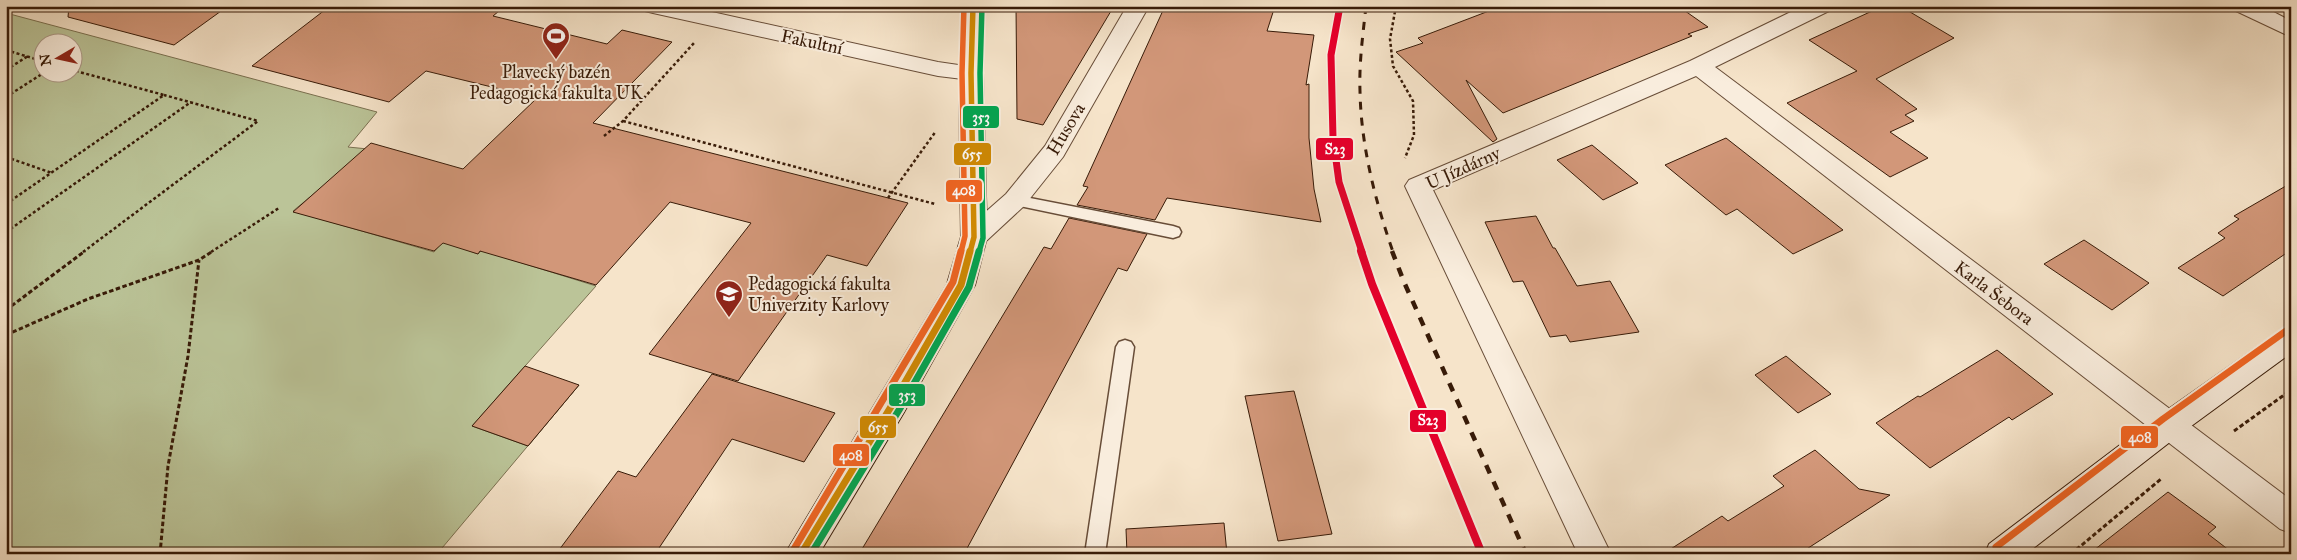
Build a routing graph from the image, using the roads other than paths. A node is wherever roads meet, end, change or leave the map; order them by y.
1 (652, 6) edge
2 (973, 6) edge
3 (1138, 6) edge
4 (1821, 6) edge
5 (2244, 6) edge
6 (2291, 30) edge
7 (1698, 66) junction
8 (971, 73) junction
9 (1015, 200) junction
10 (1174, 232) dead end
11 (974, 237) junction
12 (2291, 338) edge
13 (1125, 347) dead end
14 (2168, 426) junction
15 (2291, 519) edge
16 (801, 554) edge
17 (1095, 554) edge
18 (1595, 554) edge
19 (2000, 554) edge

1 - 8 street, Fakultní
2 - 8 street
3 - 9 street, Husova
4 - 7 street, U Jízdárny
5 - 6 street
7 - 14 street, Karla Šebora
7 - 18 street, U Jízdárny
8 - 11 street
9 - 10 lane
9 - 11 street, Husova
11 - 16 street
12 - 14 street
13 - 17 lane
14 - 15 street, Karla Šebora
14 - 19 street

